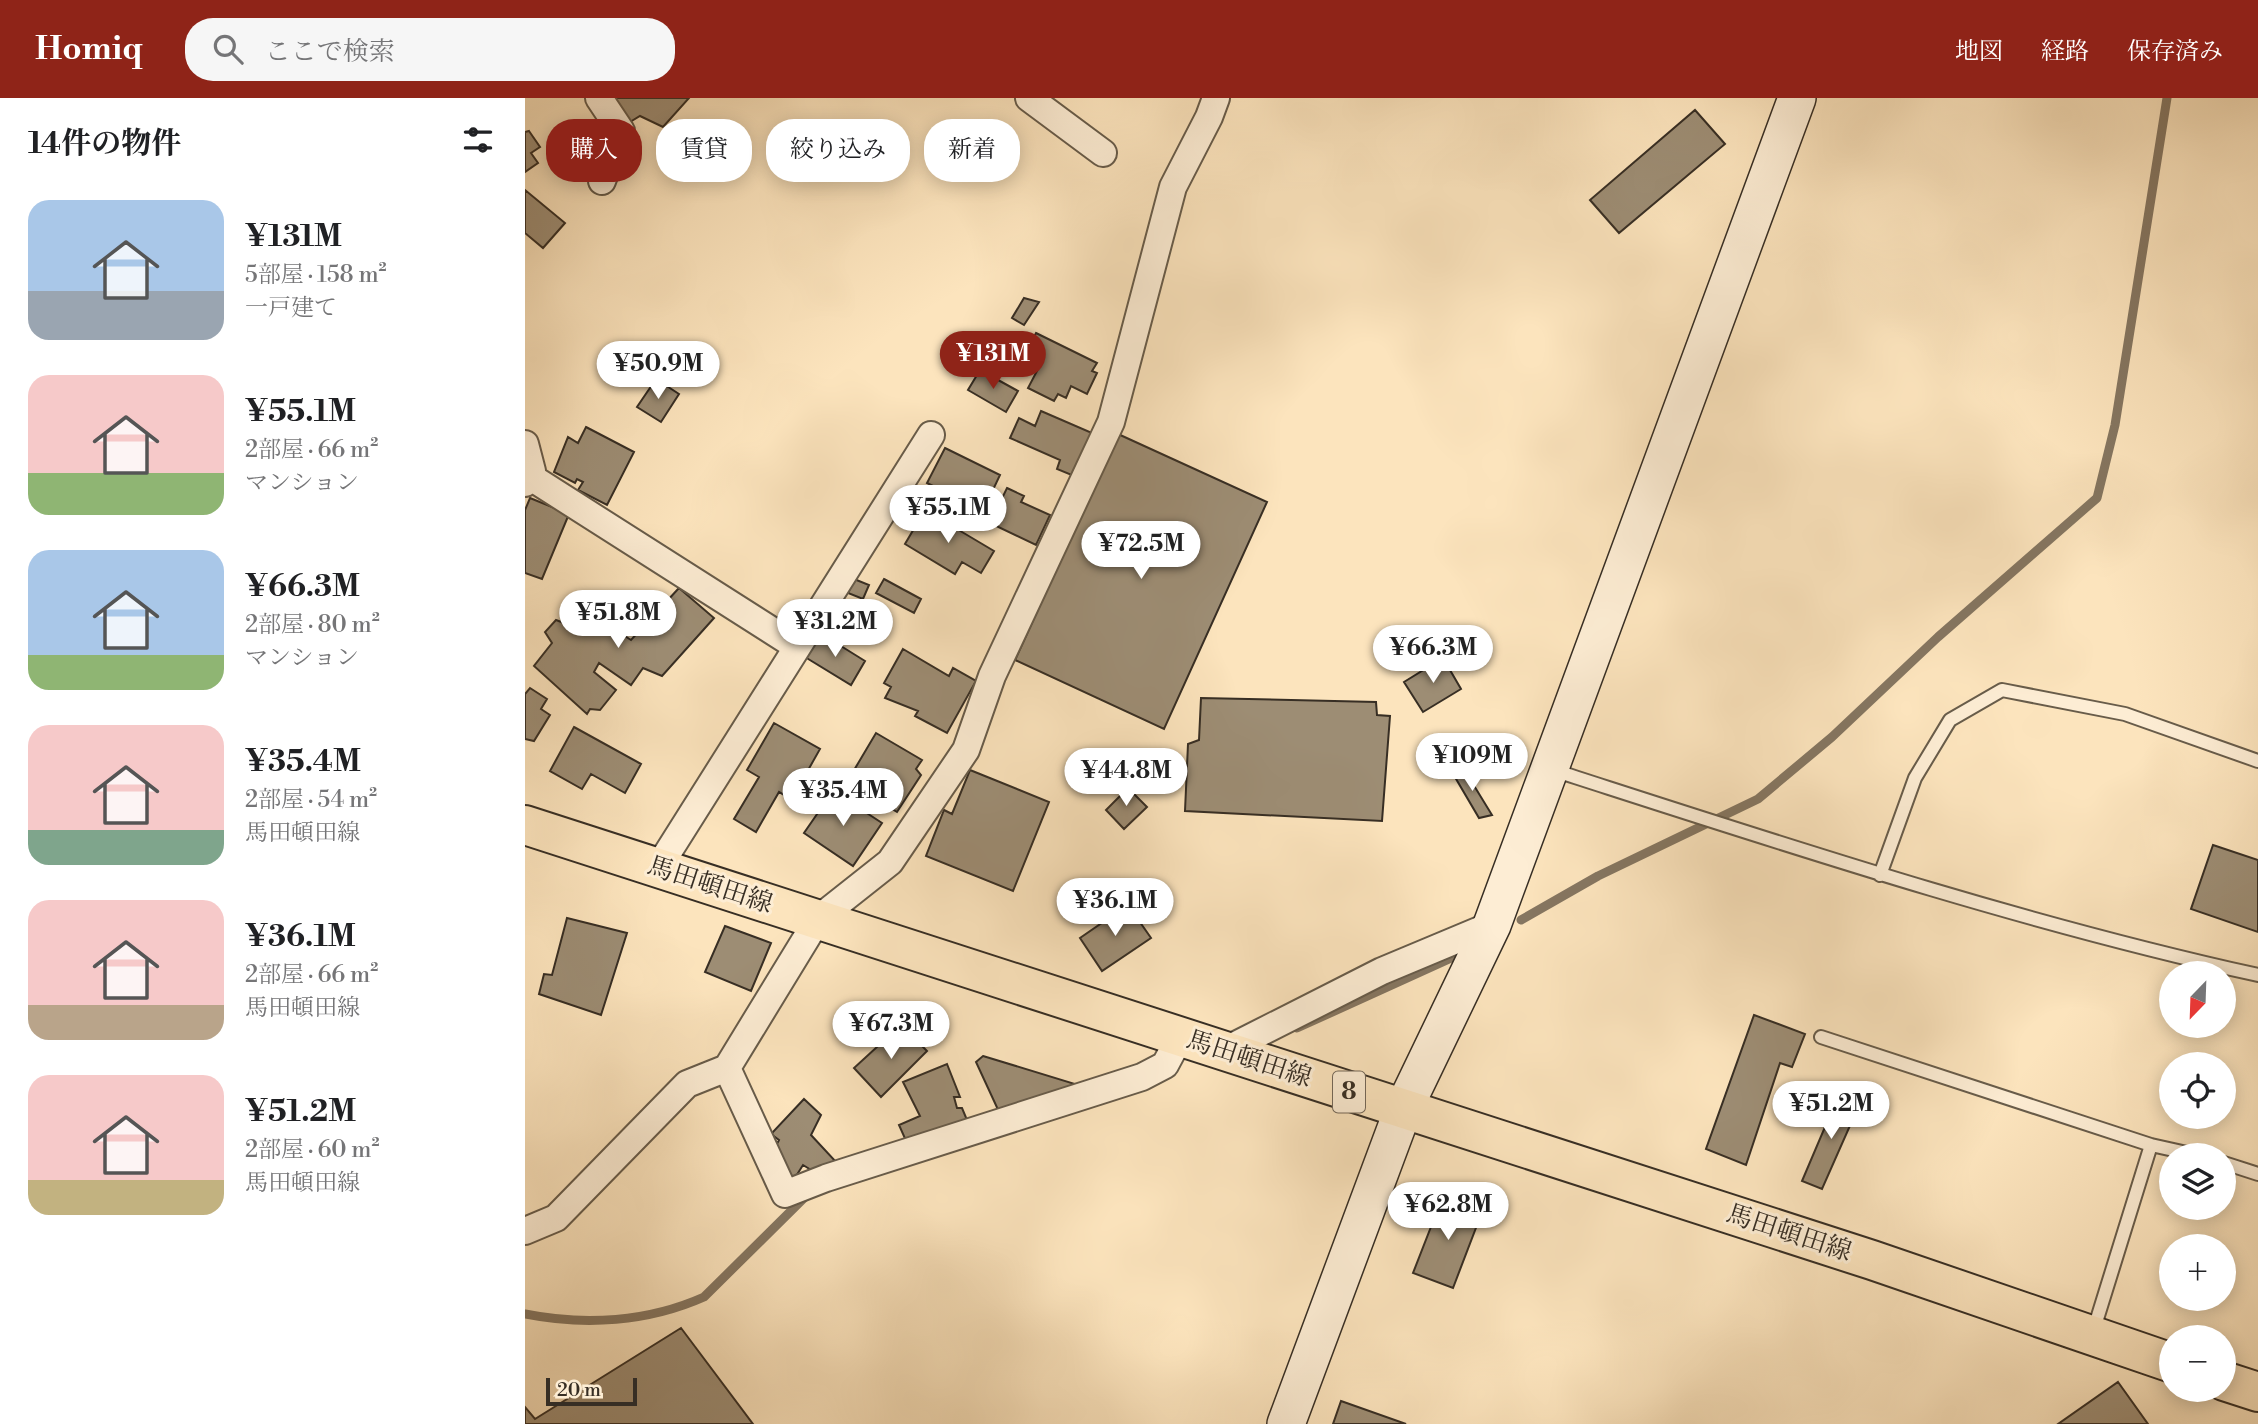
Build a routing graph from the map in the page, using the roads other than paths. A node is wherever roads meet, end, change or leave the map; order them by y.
1 (599, 98) edge
2 (1029, 98) edge
3 (1216, 98) edge
4 (1797, 98) edge
5 (613, 119) edge
6 (1104, 153) dead end
7 (931, 435) dead end
8 (525, 444) edge
9 (527, 480) edge
10 (796, 646) junction
11 (2258, 761) edge
12 (1549, 769) junction
13 (525, 825) edge
14 (658, 868) junction
15 (1880, 875) junction
16 (818, 919) junction
17 (1492, 925) junction
18 (2258, 975) edge
19 (1181, 1037) junction
20 (1821, 1037) dead end
21 (1224, 1051) junction
22 (727, 1068) junction
23 (1403, 1110) junction
24 (2151, 1145) junction
25 (2159, 1147) edge
26 (2236, 1167) edge
27 (2258, 1174) edge
28 (525, 1231) edge
29 (2092, 1336) junction
30 (2159, 1359) edge
31 (2236, 1385) edge
32 (2258, 1392) edge
33 (1286, 1424) edge

1 - 5 street
2 - 6 street
3 - 16 street
4 - 12 street
7 - 10 street
8 - 9 street
9 - 10 street
10 - 14 street
11 - 15 lane
12 - 15 lane
12 - 17 street
13 - 14 main road, 馬田頓田線 / 8
14 - 16 main road, 馬田頓田線 / 8
15 - 18 lane
16 - 19 main road, 馬田頓田線 / 8
16 - 22 street
17 - 21 street
17 - 23 street
19 - 21 main road, 馬田頓田線 / 8
19 - 22 street
20 - 24 lane
21 - 23 main road, 馬田頓田線 / 8
22 - 28 street
23 - 29 main road, 馬田頓田線 / 8
23 - 33 street
24 - 25 lane
24 - 29 lane
26 - 27 lane
29 - 30 main road, 馬田頓田線 / 8
31 - 32 main road

